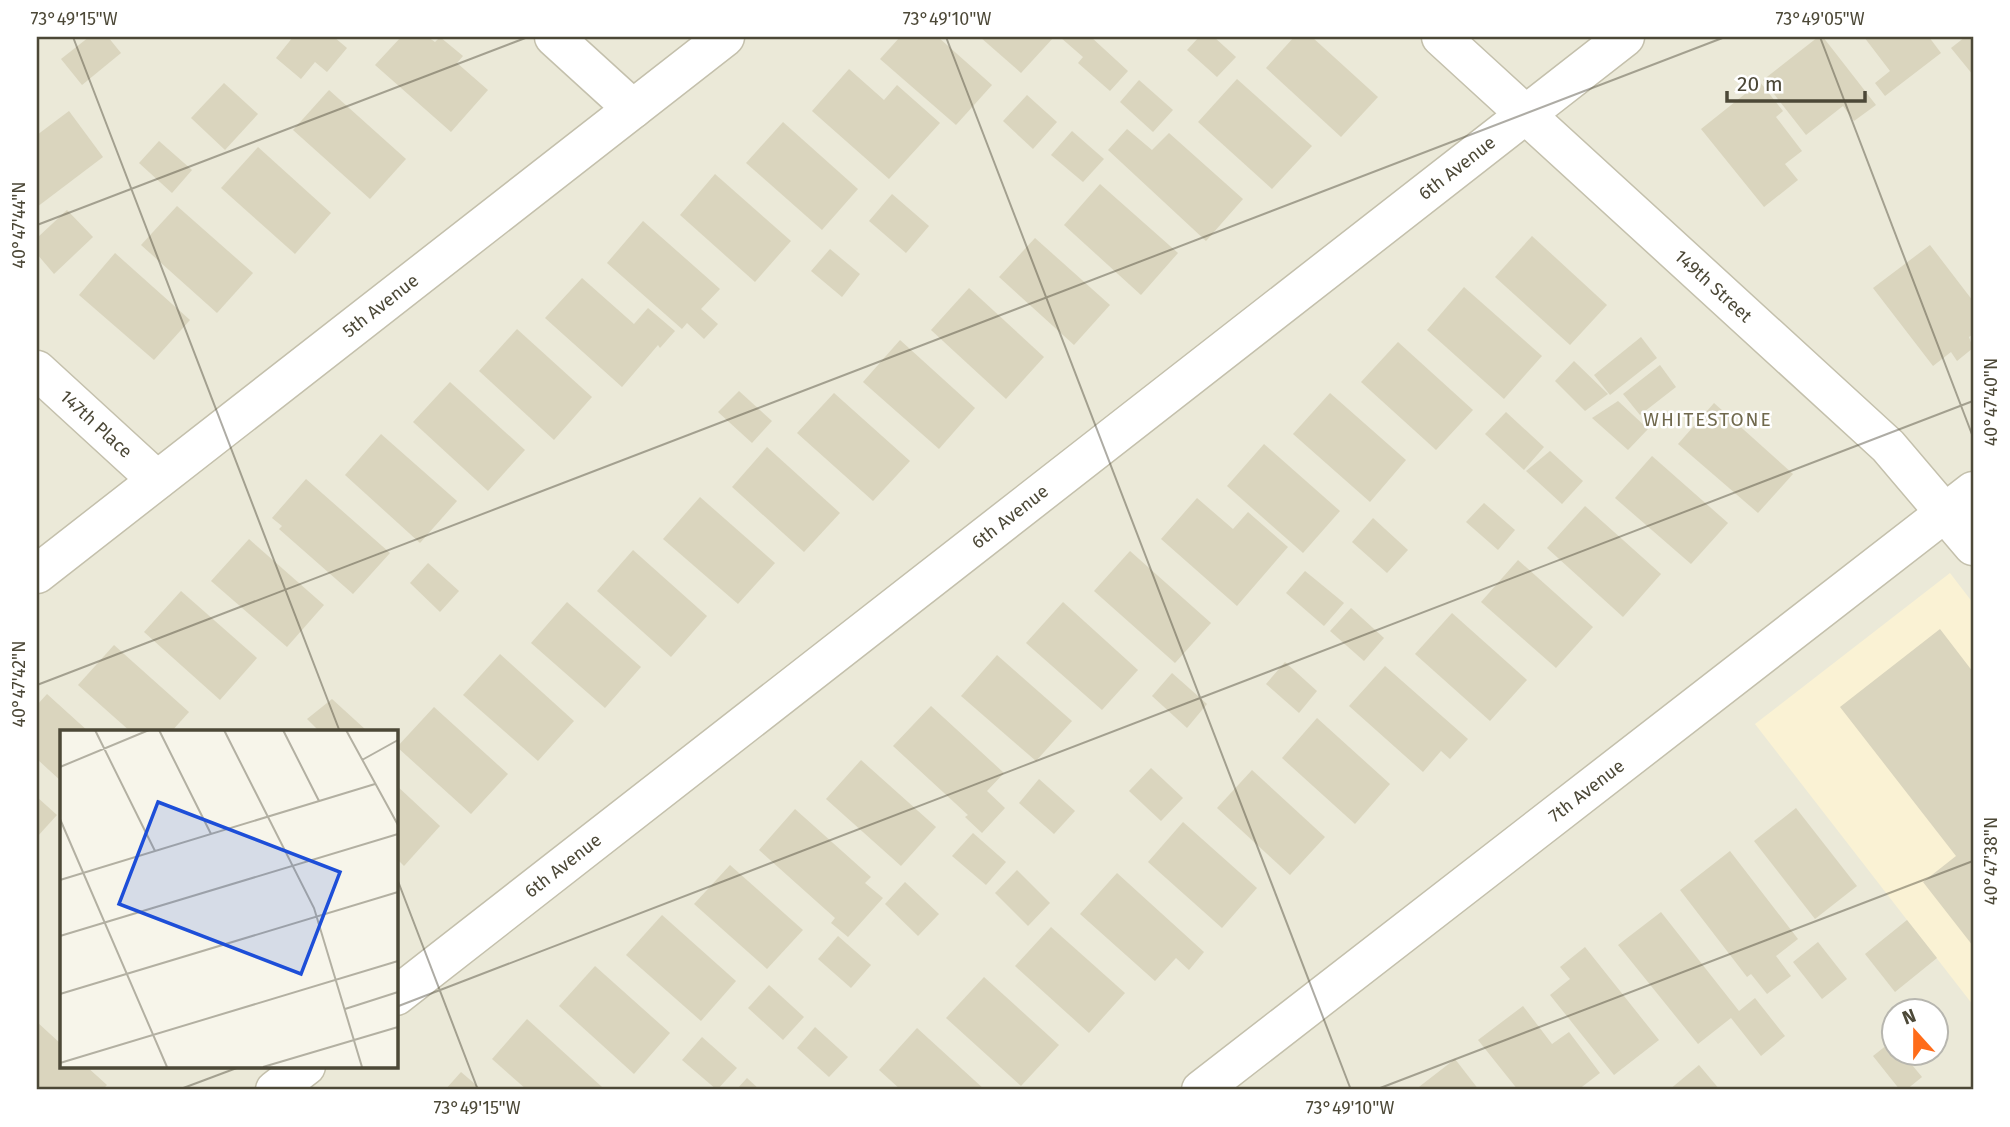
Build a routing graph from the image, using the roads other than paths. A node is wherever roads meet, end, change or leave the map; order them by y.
1 (554, 37) edge
2 (725, 37) edge
3 (1441, 37) edge
4 (1625, 37) edge
5 (633, 109) junction
6 (1526, 114) junction
7 (37, 370) edge
8 (157, 480) junction
9 (1960, 501) edge
10 (1973, 547) edge
11 (37, 574) edge
12 (397, 995) edge
13 (303, 1068) edge
14 (275, 1090) edge
15 (1200, 1090) edge

1 - 5 street
2 - 5 street, 5th Avenue
3 - 6 street, 149th Street
4 - 6 street, 6th Avenue
5 - 8 street, 5th Avenue
6 - 9 street, 149th Street
6 - 12 street, 6th Avenue
7 - 8 street, 147th Place
8 - 11 street, 5th Avenue
9 - 10 street, 149th Street
9 - 15 street, 7th Avenue
13 - 14 street

